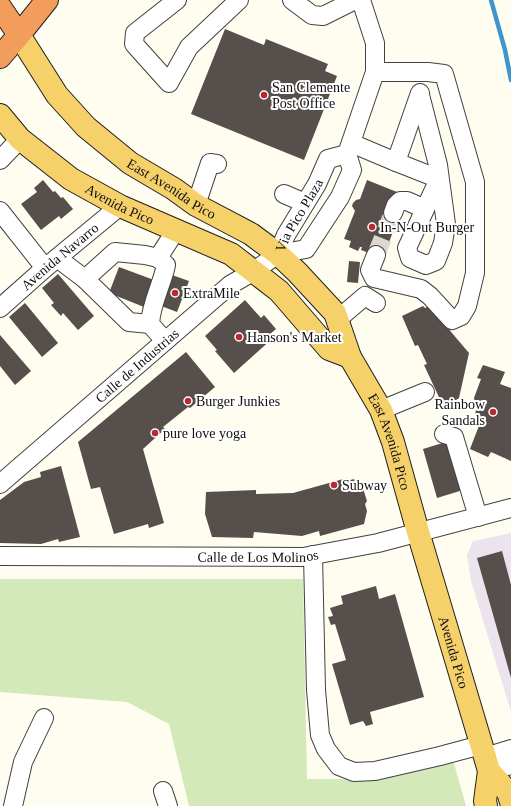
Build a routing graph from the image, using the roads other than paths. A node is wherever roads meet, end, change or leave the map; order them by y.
1 (47, 0) edge
2 (177, 0) edge
3 (238, 0) edge
4 (292, 0) edge
5 (363, 2) edge
6 (0, 7) edge
7 (19, 35) junction
8 (0, 57) edge
9 (375, 72) junction
10 (428, 72) junction
11 (420, 95) junction
12 (0, 115) edge
13 (20, 139) junction
14 (349, 149) junction
15 (0, 160) edge
16 (396, 162) junction
17 (217, 164) dead end
18 (439, 179) junction
19 (284, 194) dead end
20 (305, 203) junction
21 (196, 205) junction
22 (120, 206) junction
23 (425, 209) junction
24 (0, 211) edge
25 (393, 213) tunnel mouth
26 (176, 230) junction
27 (278, 254) junction
28 (376, 255) tunnel mouth
29 (158, 258) junction
30 (51, 263) junction
31 (254, 271) junction
32 (84, 279) junction
33 (376, 303) dead end
34 (0, 308) edge
35 (338, 319) junction
36 (150, 324) junction
37 (165, 341) junction
38 (350, 357) junction
39 (425, 392) dead end
40 (381, 410) junction
41 (444, 434) dead end
42 (0, 484) edge
43 (511, 508) edge
44 (478, 517) junction
45 (418, 532) junction
46 (314, 555) junction
47 (0, 556) edge
48 (44, 718) dead end
49 (511, 749) edge
50 (485, 758) junction
51 (511, 765) edge
52 (511, 802) edge
53 (13, 806) edge
54 (486, 806) edge

1 - 7 highway
2 - 3 street
4 - 5 street
5 - 9 street, Via Pico Plaza
6 - 7 highway, East Avenida Pico
7 - 8 highway
7 - 21 main road, East Avenida Pico
9 - 10 street
9 - 14 street, Via Pico Plaza
10 - 11 street
10 - 28 street
11 - 16 street
11 - 18 street
12 - 13 main road, Avenida Pico
13 - 15 street
13 - 22 main road, Avenida Pico
14 - 16 street
14 - 20 street, Via Pico Plaza
14 - 27 street, Via Pico Plaza
16 - 18 street
17 - 21 street
18 - 23 street
18 - 23 street
19 - 20 street
20 - 27 street, Via Pico Plaza
21 - 27 main road, East Avenida Pico
22 - 26 main road, Avenida Pico
22 - 30 street, Avenida Navarro
23 - 25 street
24 - 30 street
26 - 29 street
26 - 31 main road, Avenida Pico
27 - 31 street, Calle de Industrias
27 - 35 main road, East Avenida Pico
29 - 32 street
29 - 36 street
30 - 32 street
30 - 34 street, Avenida Navarro
31 - 37 street, Calle de Industrias
31 - 38 main road
32 - 36 street
33 - 35 street
35 - 38 main road, East Avenida Pico
36 - 37 street
37 - 42 street, Calle de Industrias
38 - 40 main road, East Avenida Pico
39 - 40 street
40 - 45 main road, East Avenida Pico
41 - 44 street
43 - 44 street, Calle de Los Molinos
44 - 45 street, Calle de Los Molinos
45 - 46 street, Calle de Los Molinos
45 - 50 main road, Avenida Pico
46 - 47 street, Calle de Los Molinos
46 - 50 street
48 - 53 street
49 - 50 street
50 - 51 street
50 - 52 main road, Avenida Pico
50 - 54 main road, Avenida Pico

